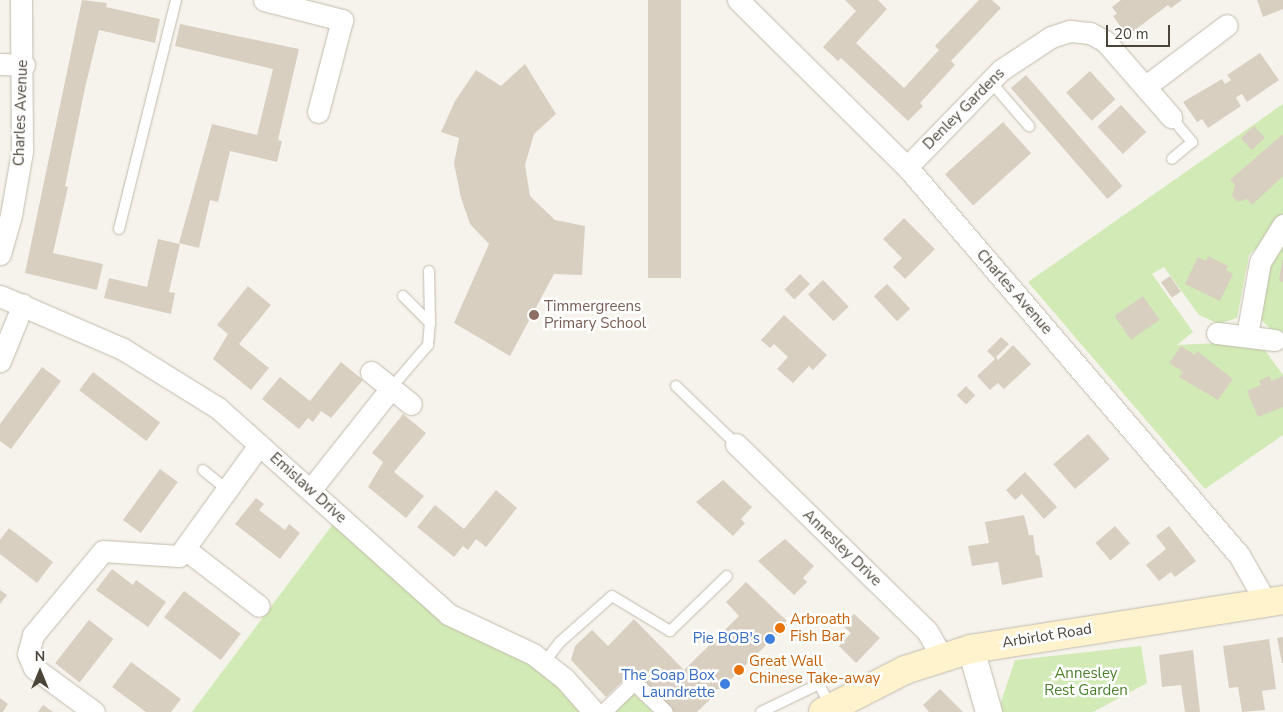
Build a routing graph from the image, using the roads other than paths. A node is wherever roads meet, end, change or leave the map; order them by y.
1 (21, 0) edge
2 (176, 0) edge
3 (264, 0) edge
4 (738, 0) edge
5 (1227, 25) dead end
6 (0, 64) edge
7 (24, 65) junction
8 (990, 81) junction
9 (1146, 86) junction
10 (318, 112) dead end
11 (1171, 117) joint
12 (1029, 126) dead end
13 (1172, 159) dead end
14 (907, 167) junction
15 (1283, 225) edge
16 (119, 229) dead end
17 (0, 254) edge
18 (429, 271) dead end
19 (0, 296) edge
20 (403, 296) dead end
21 (23, 304) junction
22 (430, 323) junction
23 (1217, 333) dead end
24 (1247, 336) junction
25 (1275, 340) dead end
26 (0, 361) edge
27 (371, 372) dead end
28 (676, 386) dead end
29 (391, 388) junction
30 (411, 404) dead end
31 (736, 444) joint
32 (259, 445) junction
33 (202, 470) dead end
34 (311, 489) junction
35 (228, 490) junction
36 (185, 549) junction
37 (727, 576) dead end
38 (1275, 602) edge
39 (259, 606) dead end
40 (971, 649) junction
41 (942, 657) junction
42 (544, 663) junction
43 (827, 710) edge
44 (94, 712) edge
45 (594, 712) edge
46 (603, 712) edge
47 (665, 712) edge
48 (761, 712) edge
49 (989, 712) edge

1 - 7 street, Charles Avenue
2 - 16 lane
3 - 10 street
4 - 14 street, Charles Avenue
5 - 9 street
6 - 7 street
7 - 17 street, Charles Avenue
8 - 9 street, Denley Gardens
8 - 12 lane
8 - 14 street, Denley Gardens
9 - 11 street, Denley Gardens
11 - 13 lane
14 - 38 street, Charles Avenue
15 - 24 street
18 - 22 lane
19 - 21 street, Emislaw Drive
20 - 22 lane
21 - 26 street
21 - 32 street, Emislaw Drive
22 - 29 lane
23 - 24 street
24 - 25 street
27 - 29 street
28 - 31 lane
29 - 30 street
29 - 34 street
31 - 41 street, Annesley Drive
32 - 34 street, Emislaw Drive
32 - 35 street
33 - 35 lane
34 - 42 street, Emislaw Drive
35 - 36 street
36 - 39 street
36 - 44 street
37 - 42 lane
38 - 40 main road, Arbirlot Road
40 - 41 main road, Arbirlot Road
40 - 49 street
41 - 43 main road, Arbirlot Road
42 - 45 street, Emislaw Drive
43 - 48 lane
46 - 47 street

